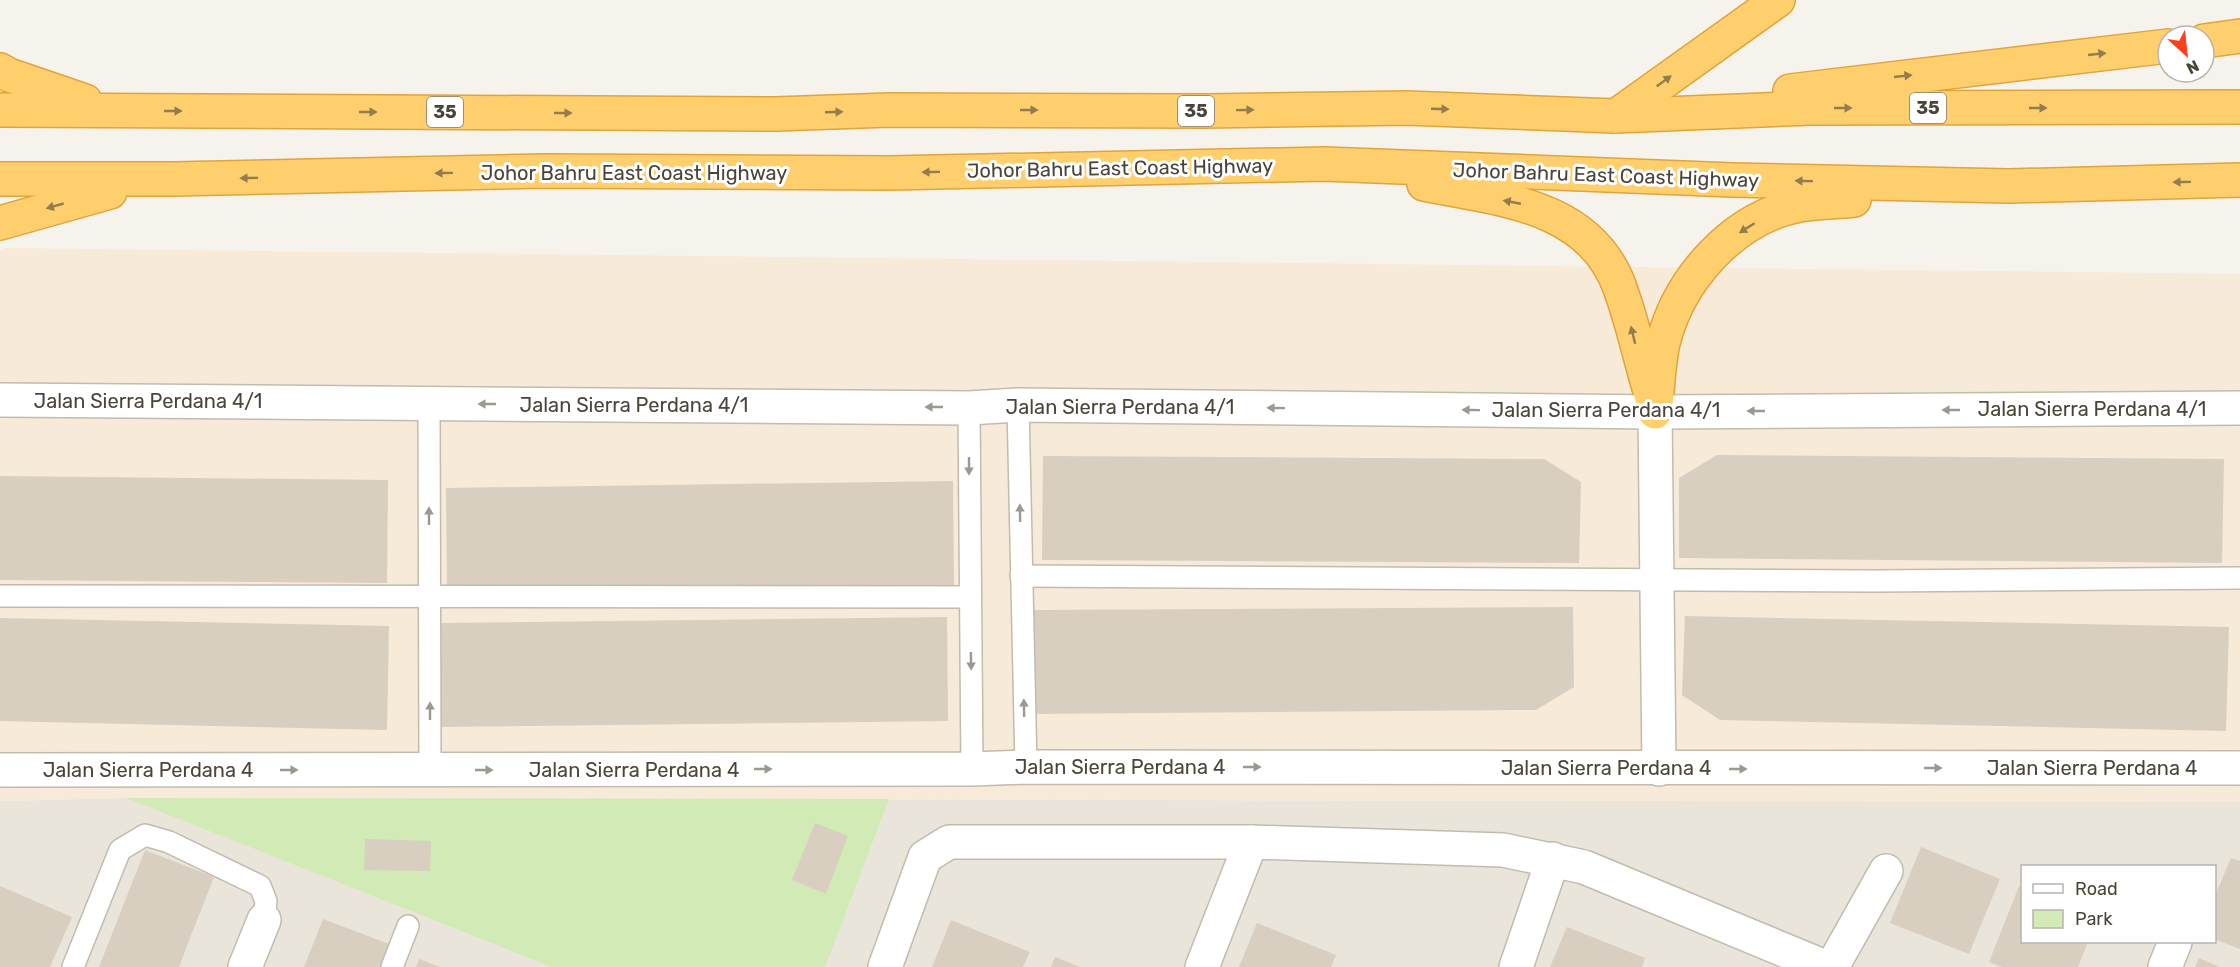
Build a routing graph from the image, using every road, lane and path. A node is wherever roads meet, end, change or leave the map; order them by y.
1 (1778, 0) edge
2 (2240, 36) edge
3 (2216, 39) edge
4 (2156, 47) edge
5 (0, 70) edge
6 (2240, 107) edge
7 (0, 110) edge
8 (114, 110) junction
9 (1616, 116) junction
10 (1325, 164) junction
11 (0, 179) edge
12 (174, 179) junction
13 (2240, 180) edge
14 (2009, 186) junction
15 (0, 223) edge
16 (0, 400) edge
17 (429, 403) junction
18 (1018, 405) junction
19 (969, 408) junction
20 (2240, 408) edge
21 (1655, 412) junction
22 (1021, 576) junction
23 (2240, 578) edge
24 (1657, 580) junction
25 (0, 596) edge
26 (429, 596) junction
27 (970, 597) junction
28 (1026, 766) junction
29 (2240, 768) edge
30 (972, 769) junction
31 (1659, 769) junction
32 (0, 770) edge
33 (430, 770) junction
34 (1251, 842) junction
35 (1553, 859) junction
36 (1886, 871) dead end
37 (264, 920) joint
38 (408, 926) dead end
39 (2175, 943) edge
40 (73, 967) edge
41 (245, 967) edge
42 (392, 967) edge
43 (885, 967) edge
44 (1202, 967) edge
45 (1516, 967) edge
46 (1825, 967) edge
47 (1832, 967) edge
48 (2165, 967) edge

9 -> 1 highway
2 - 3 highway
9 -> 4 highway
5 - 8 highway
9 -> 6 highway, 35
7 - 8 highway, 35
8 -> 9 highway, 35
10 -> 12 highway, Johor Bahru East Coast Highway
14 -> 10 highway, Johor Bahru East Coast Highway
21 -> 10 highway
11 - 12 highway, Johor Bahru East Coast Highway
12 -> 15 highway
13 -> 14 highway, Johor Bahru East Coast Highway
14 -> 21 highway
16 - 17 street, Jalan Sierra Perdana 4/1
19 -> 17 street, Jalan Sierra Perdana 4/1
26 -> 17 lane
18 - 19 street, Jalan Sierra Perdana 4/1
21 -> 18 street, Jalan Sierra Perdana 4/1
22 -> 18 lane
19 -> 27 lane
20 -> 21 street, Jalan Sierra Perdana 4/1
21 - 24 street
22 - 24 lane
28 -> 22 lane
23 - 24 lane
24 - 31 street
25 - 26 lane
26 - 27 lane
33 -> 26 lane
27 -> 30 lane
28 - 30 street, Jalan Sierra Perdana 4
28 -> 31 street, Jalan Sierra Perdana 4
31 -> 29 street, Jalan Sierra Perdana 4
33 -> 30 street, Jalan Sierra Perdana 4
32 -> 33 street, Jalan Sierra Perdana 4
34 - 35 street
34 - 43 street
34 - 44 street
35 - 45 street
35 - 46 street
36 - 47 street
37 - 40 lane
37 - 41 street
38 - 42 lane
39 - 48 street

